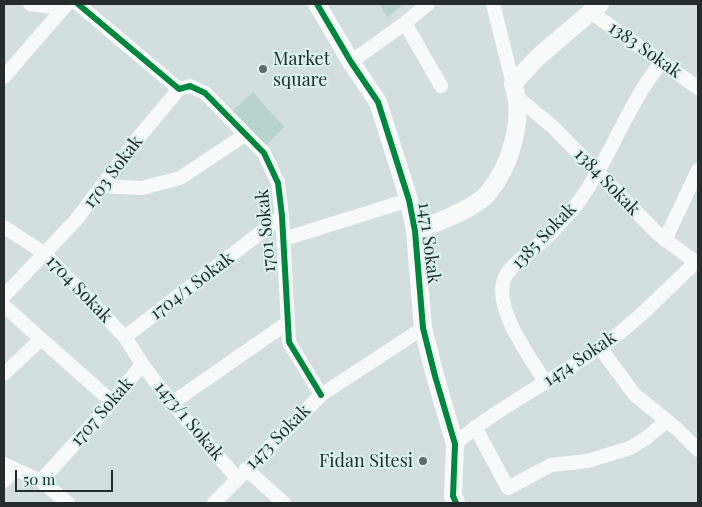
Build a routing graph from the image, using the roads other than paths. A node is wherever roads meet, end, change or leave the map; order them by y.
1 (30, 4) edge
2 (78, 4) edge
3 (317, 4) edge
4 (428, 4) edge
5 (492, 4) edge
6 (65, 6) edge
7 (596, 8) edge
8 (405, 23) junction
9 (351, 62) junction
10 (661, 63) junction
11 (4, 77) edge
12 (441, 86) dead end
13 (698, 88) edge
14 (179, 89) junction
15 (516, 91) junction
16 (246, 134) junction
17 (698, 170) edge
18 (599, 173) junction
19 (102, 186) junction
20 (410, 200) junction
21 (282, 216) junction
22 (4, 227) edge
23 (415, 231) junction
24 (284, 239) junction
25 (665, 240) junction
26 (44, 253) junction
27 (697, 263) edge
28 (4, 296) edge
29 (4, 306) edge
30 (287, 323) junction
31 (423, 328) junction
32 (125, 337) junction
33 (40, 340) junction
34 (600, 348) junction
35 (142, 364) junction
36 (4, 374) edge
37 (546, 383) junction
38 (320, 395) junction
39 (112, 402) junction
40 (172, 403) junction
41 (667, 421) junction
42 (475, 427) junction
43 (455, 444) junction
44 (698, 450) edge
45 (9, 467) edge
46 (242, 474) junction
47 (4, 481) edge
48 (41, 481) junction
49 (451, 501) edge
50 (68, 503) edge
51 (214, 503) edge
52 (284, 503) edge

1 - 6 street
2 - 14 street
3 - 9 street, 1471 Sokak
4 - 8 street
5 - 15 street
6 - 11 street
7 - 10 street, 1383 Sokak
7 - 15 street
8 - 9 street
8 - 12 street
9 - 20 street, 1471 Sokak
10 - 13 street, 1383 Sokak
10 - 18 street, 1385 Sokak
14 - 16 street, 1701 Sokak
14 - 19 street, 1703 Sokak
15 - 18 street, 1384 Sokak
15 - 23 street
16 - 19 street
16 - 21 street, 1701 Sokak
17 - 25 street
18 - 25 street, 1384 Sokak
18 - 37 street, 1385 Sokak
19 - 26 street, 1703 Sokak
20 - 23 street, 1471 Sokak
20 - 24 street
21 - 24 street, 1701 Sokak
21 - 32 street, 1704/1 Sokak
22 - 26 street, 1704 Sokak
23 - 31 street, 1471 Sokak
24 - 30 street, 1701 Sokak
25 - 27 street, 1384 Sokak
26 - 28 street, 1703 Sokak
26 - 32 street, 1704 Sokak
27 - 34 street, 1474 Sokak
29 - 33 street
30 - 38 street, 1701 Sokak
30 - 40 street
31 - 38 street, 1473 Sokak
31 - 43 street, 1471 Sokak
32 - 35 street, 1704 Sokak
33 - 36 street
33 - 39 street
34 - 37 street, 1474 Sokak
34 - 41 street
35 - 39 street, 1707 Sokak
35 - 40 street, 1473/1 Sokak
37 - 42 street, 1474 Sokak
38 - 46 street, 1473 Sokak
39 - 48 street, 1707 Sokak
40 - 46 street, 1473/1 Sokak
41 - 42 street
41 - 44 street
42 - 43 street, 1474 Sokak
43 - 49 street, 1471 Sokak
45 - 47 street
45 - 48 street
46 - 51 street, 1473 Sokak
46 - 52 street, 1473/1 Sokak
48 - 50 street

